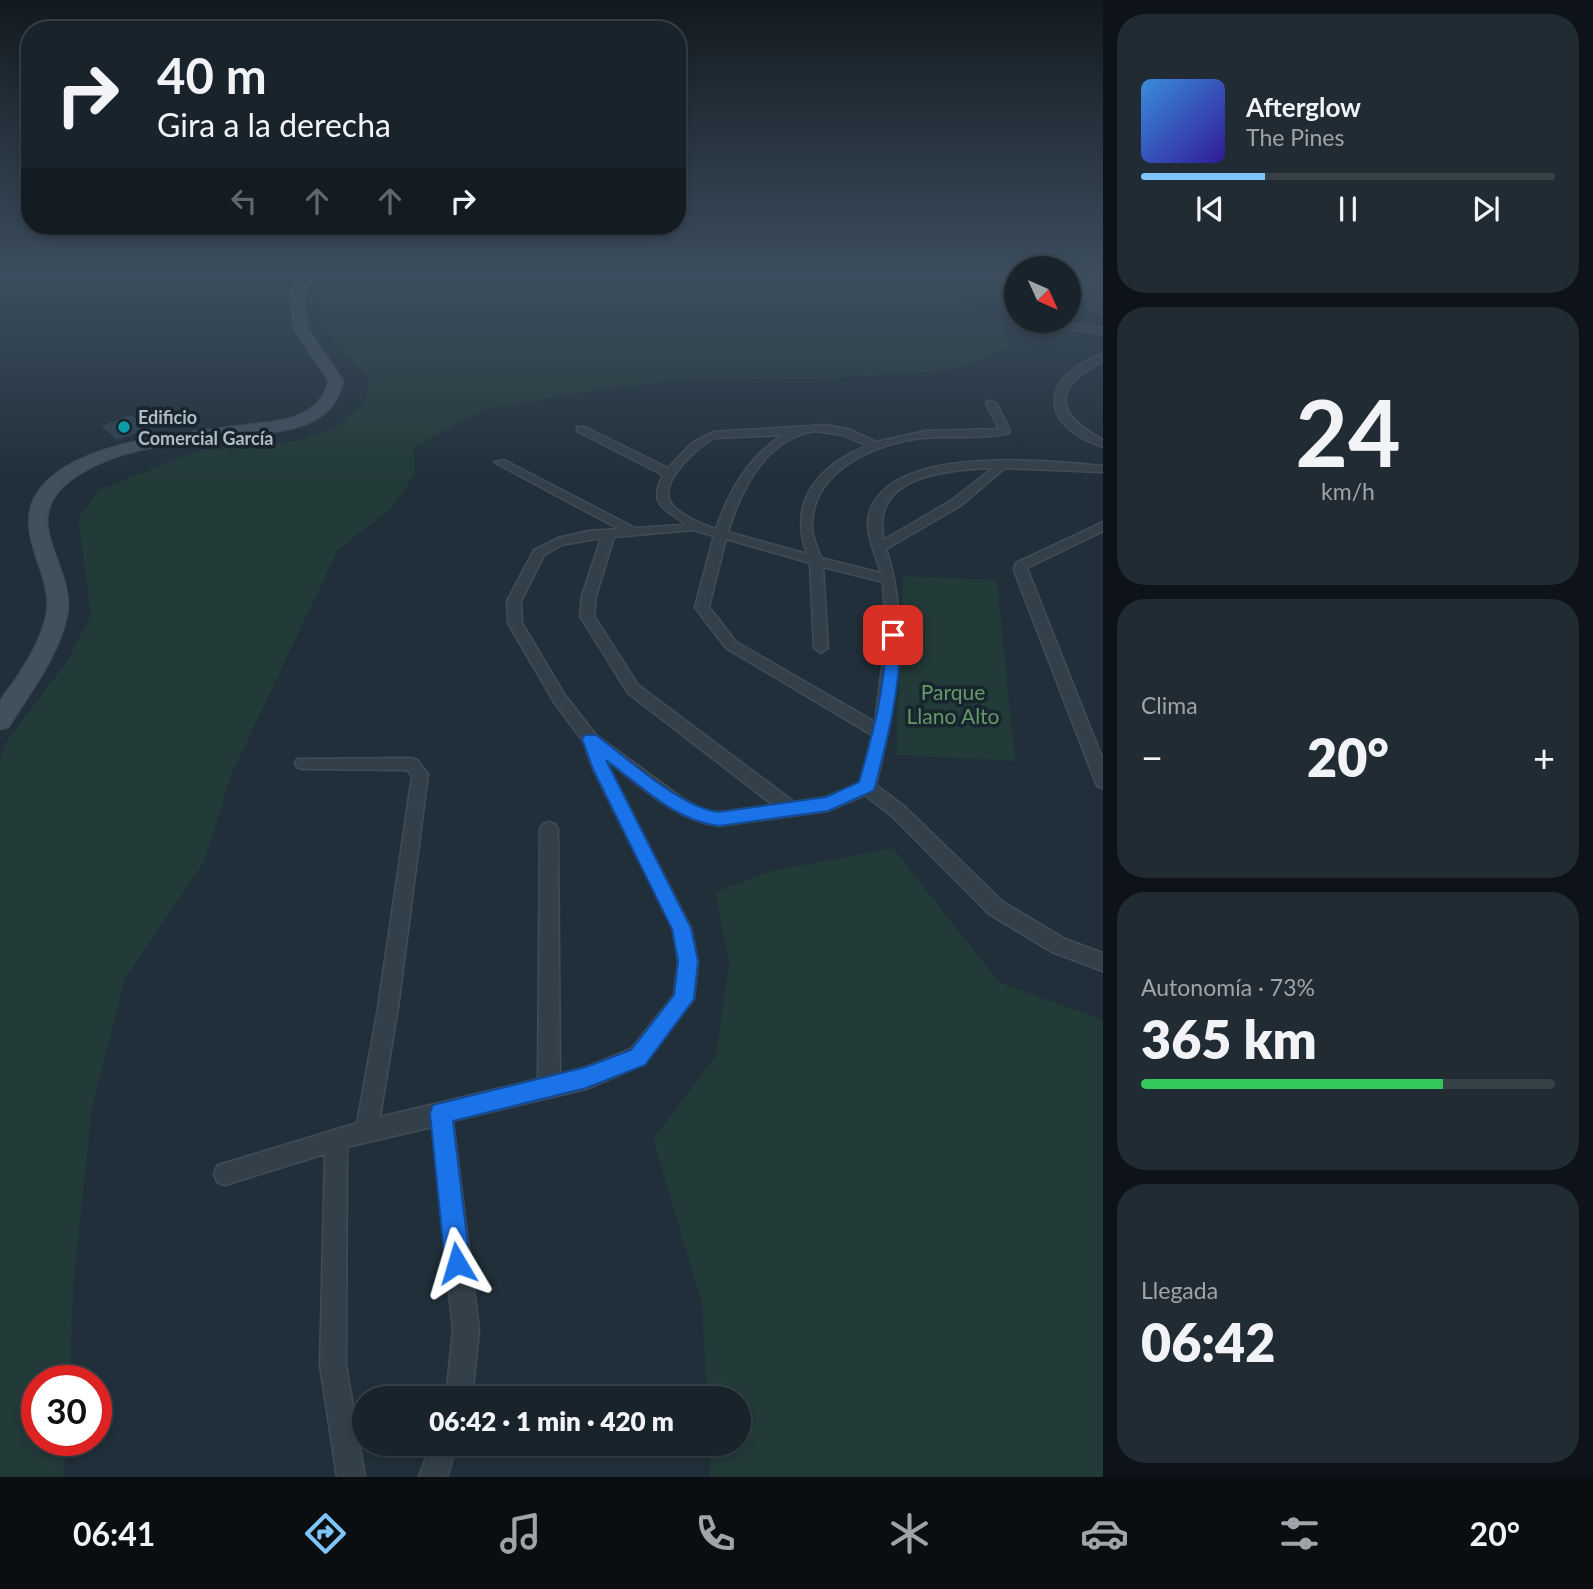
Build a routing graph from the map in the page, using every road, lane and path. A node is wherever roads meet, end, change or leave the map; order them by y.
1 (311, 344) edge
2 (1103, 357) edge
3 (991, 403) dead end
4 (581, 429) dead end
5 (797, 431) junction
6 (1103, 444) edge
7 (874, 446) junction
8 (500, 462) dead end
9 (1001, 464) junction
10 (1103, 469) edge
11 (671, 474) junction
12 (692, 526) junction
13 (1103, 526) edge
14 (634, 532) junction
15 (609, 533) junction
16 (723, 534) junction
17 (879, 548) junction
18 (816, 561) junction
19 (890, 579) junction
20 (821, 648) dead end
21 (0, 721) edge
22 (881, 733) junction
23 (590, 739) junction
24 (303, 763) dead end
25 (1103, 781) edge
26 (867, 787) junction
27 (791, 809) junction
28 (549, 829) dead end
29 (1103, 962) edge
30 (549, 1086) junction
31 (441, 1113) junction
32 (367, 1131) junction
33 (336, 1139) junction
34 (225, 1174) dead end
35 (459, 1386) edge
36 (440, 1456) edge
37 (351, 1477) edge
38 (433, 1477) edge

1 - 21 street
2 - 6 street
3 - 7 street
4 - 11 street
5 - 7 street
5 - 11 street
5 - 16 street
7 - 18 street
8 - 14 street
9 - 10 street
9 - 17 street
9 - 17 street
11 - 12 street
12 - 14 street
12 - 16 street
13 - 25 street
14 - 15 street
15 - 23 street
15 - 27 street
16 - 18 street
16 - 22 street
17 - 19 street
18 - 19 street
18 - 20 street
19 - 22 street
22 - 26 street
23 - 27 street
23 - 30 street
24 - 32 street
26 - 27 street
26 - 29 street
28 - 30 street
30 - 31 street
31 - 32 street
31 - 35 street
32 - 33 street
33 - 34 street
33 - 37 street
36 - 38 street

